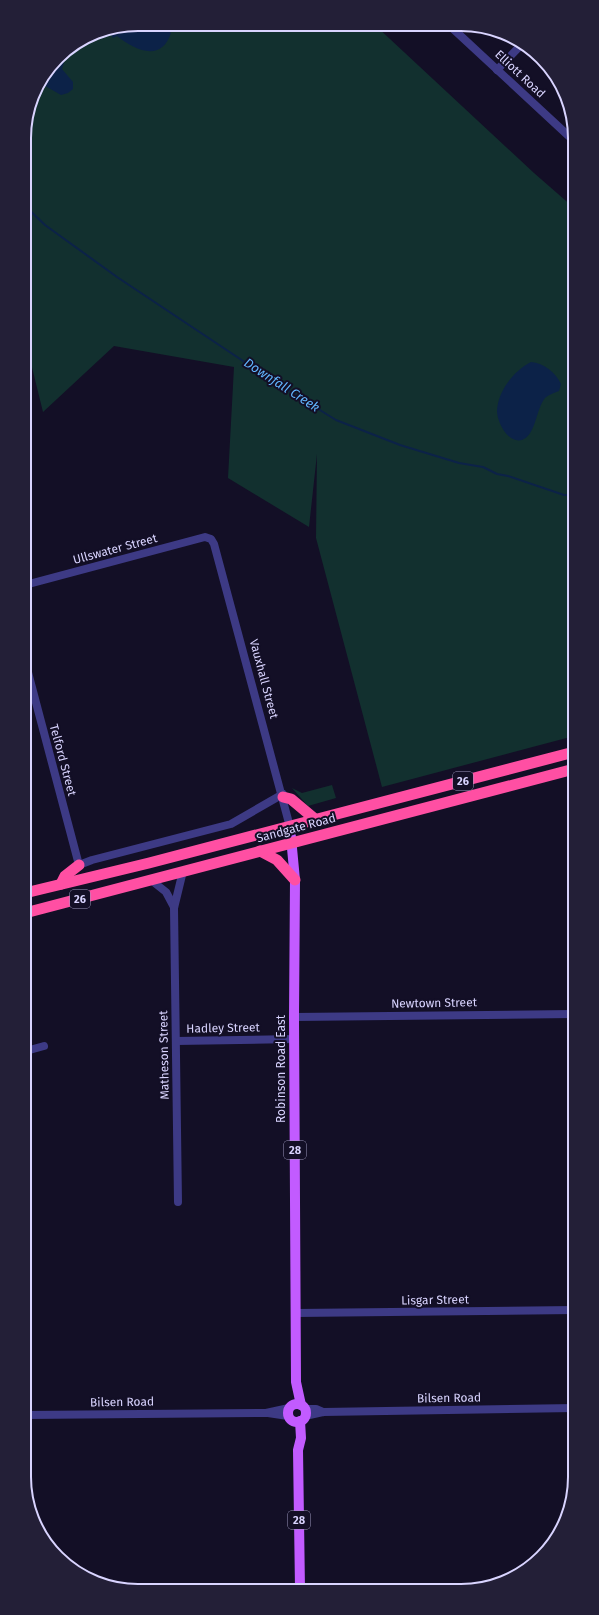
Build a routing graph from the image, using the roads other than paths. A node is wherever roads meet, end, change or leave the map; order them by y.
1 (455, 31) edge
2 (518, 48) edge
3 (497, 70) junction
4 (568, 133) edge
5 (211, 539) joint
6 (31, 583) edge
7 (31, 684) edge
8 (568, 754) edge
9 (568, 771) edge
10 (283, 796) junction
11 (316, 820) junction
12 (290, 827) junction
13 (293, 843) junction
14 (260, 851) junction
15 (78, 865) junction
16 (183, 871) junction
17 (151, 880) junction
18 (295, 880) junction
19 (60, 884) junction
20 (31, 891) edge
21 (174, 908) junction
22 (31, 911) edge
23 (568, 1014) edge
24 (294, 1017) junction
25 (294, 1039) junction
26 (176, 1041) junction
27 (44, 1046) dead end
28 (31, 1050) edge
29 (178, 1202) dead end
30 (568, 1310) edge
31 (296, 1313) junction
32 (568, 1408) edge
33 (297, 1413) junction
34 (31, 1416) edge
35 (300, 1584) edge

1 - 3 street, Elliott Road
2 - 3 street
3 - 4 street, Elliott Road
5 - 6 street, Ullswater Street
5 - 10 street, Vauxhall Street
7 - 15 street, Telford Street
8 - 11 highway, Sandgate Road / 26
9 - 13 highway, Sandgate Road / 26
10 - 11 highway
10 - 12 street, Vauxhall Street
10 - 15 street, Sandgate Road
11 - 12 highway, Sandgate Road / 26
12 - 13 main road, Robinson Road East / 28
12 - 19 highway, Sandgate Road / 26
13 - 14 highway, Sandgate Road / 26
13 - 18 main road, Robinson Road East / 28
14 - 16 highway, Sandgate Road / 26
14 - 18 highway
15 - 19 highway
16 - 17 highway, Sandgate Road / 26
16 - 21 street, Matheson Street
17 - 21 street, Matheson Street
17 - 22 highway, Sandgate Road / 26
18 - 24 main road, Robinson Road East / 28
19 - 20 highway, Sandgate Road / 26
21 - 26 street, Matheson Street
23 - 24 street, Newtown Street
24 - 25 main road, Robinson Road East / 28
25 - 26 street, Hadley Street
25 - 31 main road, Robinson Road East / 28
26 - 29 street, Matheson Street
27 - 28 street
30 - 31 street, Lisgar Street
31 - 33 main road, Robinson Road East / 28
32 - 33 street, Bilsen Road
33 - 34 street, Bilsen Road
33 - 35 main road, Robinson Road East / 28

